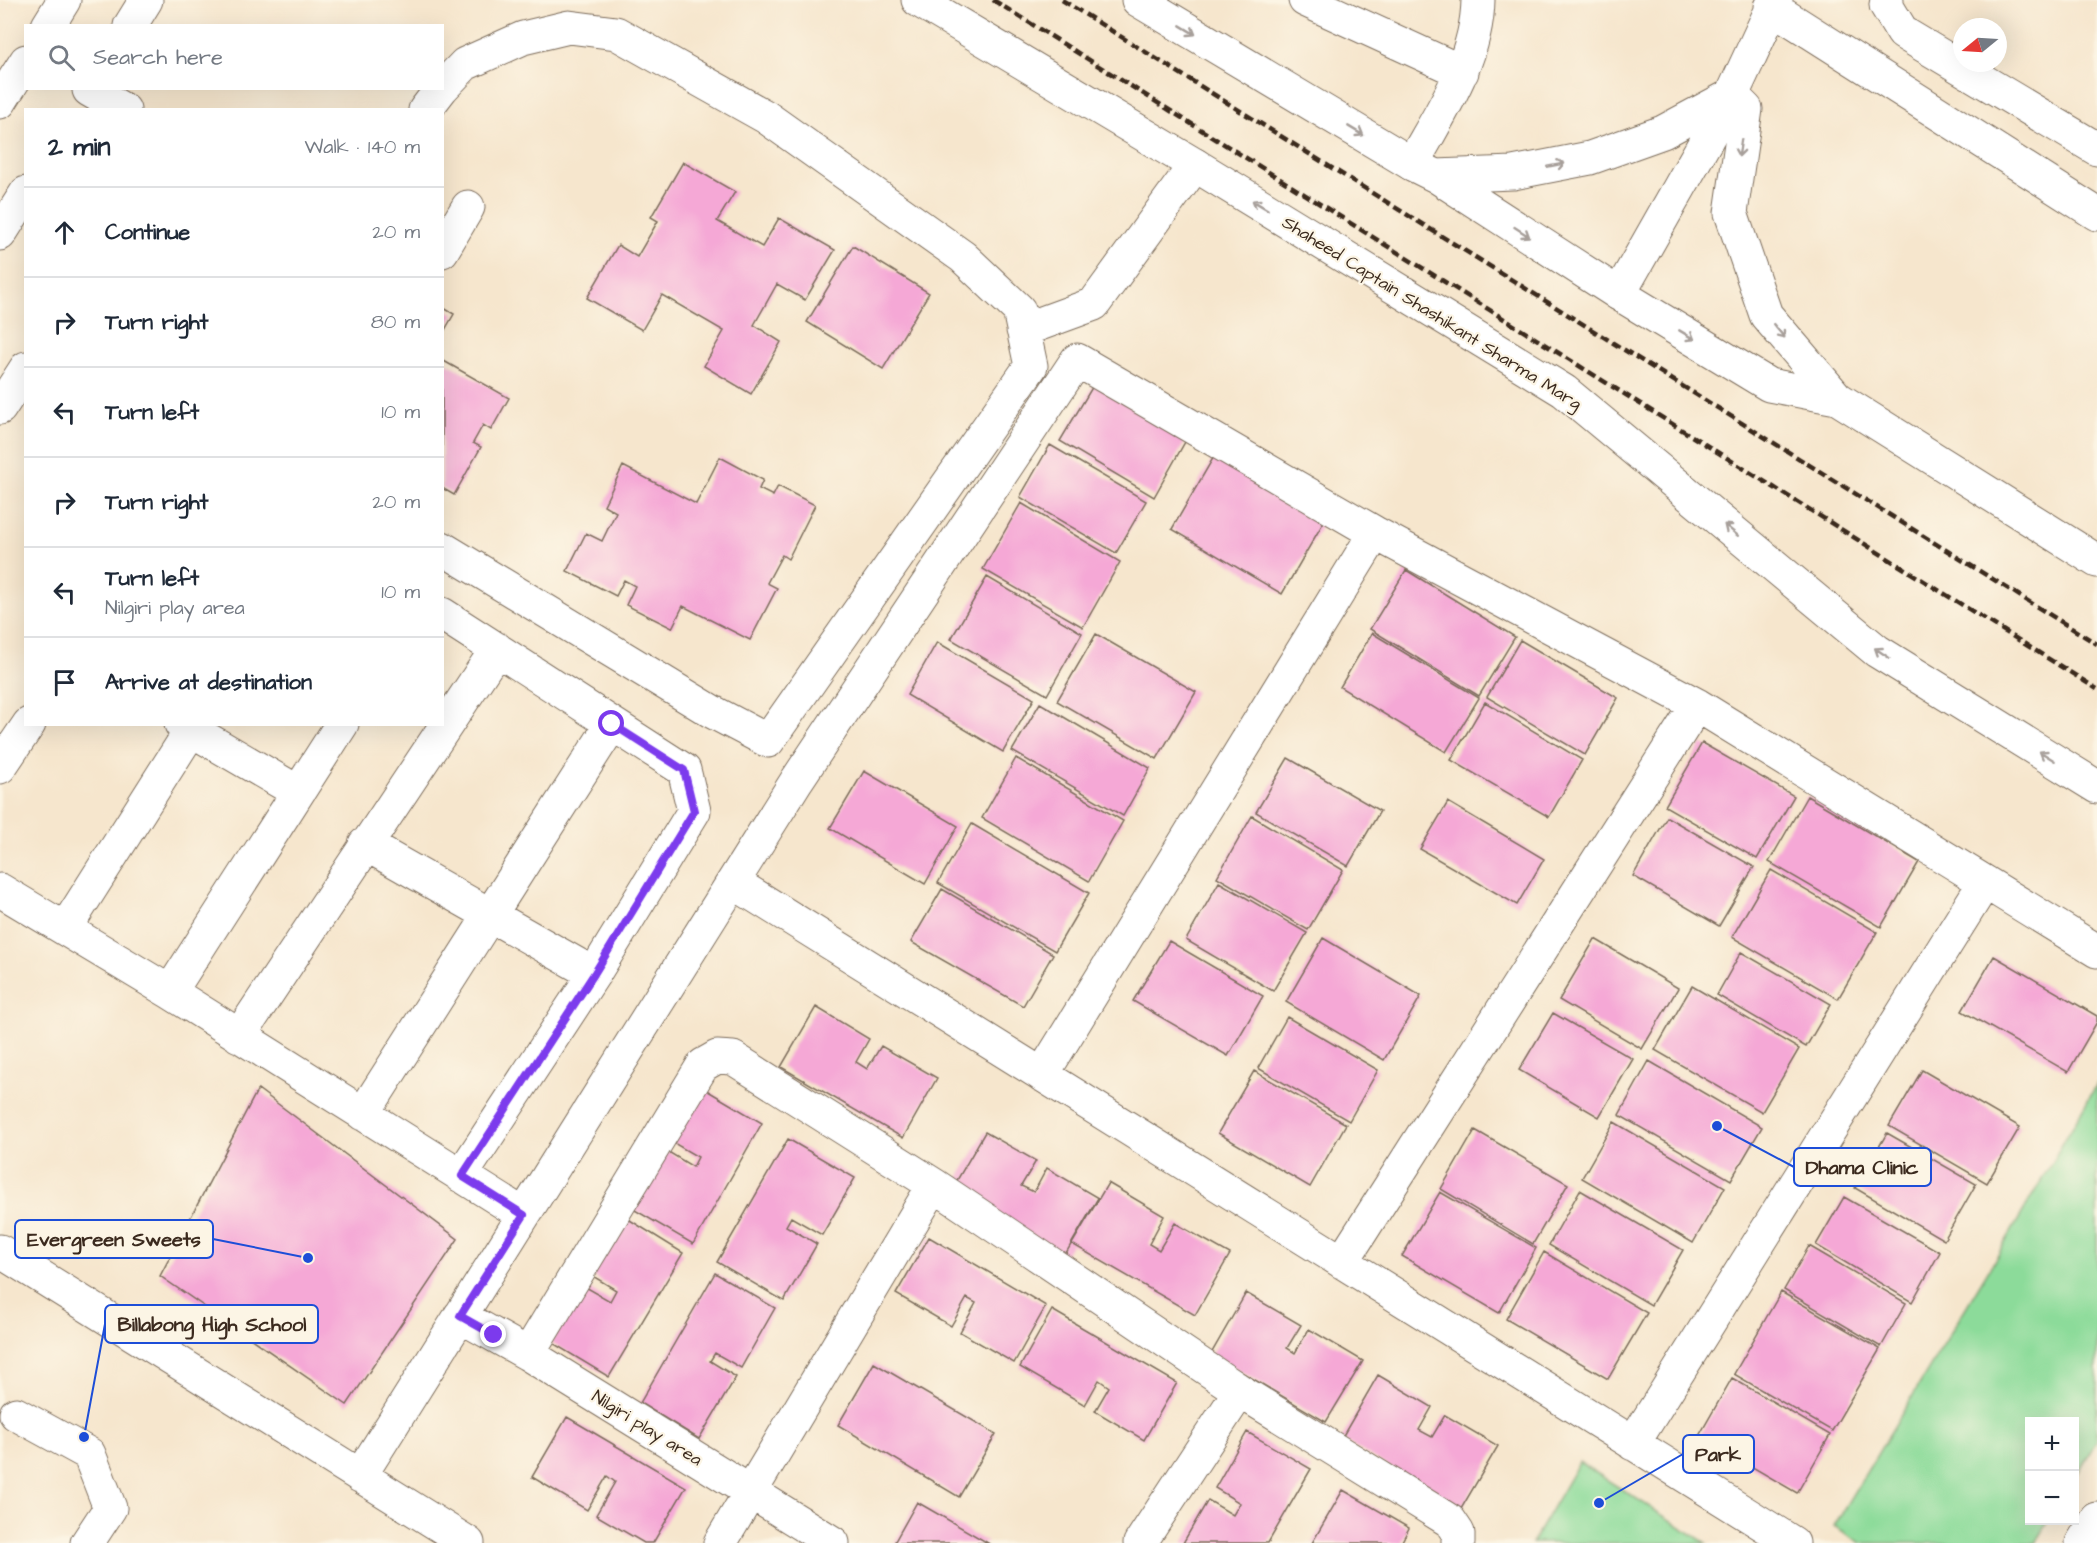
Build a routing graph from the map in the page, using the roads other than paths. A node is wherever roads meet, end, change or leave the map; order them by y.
1 (64, 0) edge
2 (146, 0) edge
3 (918, 0) edge
4 (1138, 0) edge
5 (1305, 0) edge
6 (1478, 0) edge
7 (1887, 0) edge
8 (1773, 4) edge
9 (49, 24) edge
10 (131, 24) edge
11 (24, 64) edge
12 (1462, 72) junction
13 (444, 86) edge
14 (440, 90) edge
15 (1732, 95) junction
16 (86, 96) edge
17 (0, 102) edge
18 (119, 108) edge
19 (427, 108) edge
20 (2097, 149) edge
21 (1195, 165) junction
22 (1424, 170) junction
23 (24, 196) edge
24 (468, 207) dead end
25 (2097, 214) edge
26 (0, 234) edge
27 (444, 248) edge
28 (1619, 294) junction
29 (1023, 330) junction
30 (24, 371) edge
31 (1837, 398) junction
32 (0, 408) edge
33 (1375, 533) junction
34 (444, 549) edge
35 (2097, 561) edge
36 (444, 615) edge
37 (496, 649) junction
38 (1697, 705) junction
39 (612, 724) junction
40 (27, 726) edge
41 (189, 726) edge
42 (341, 726) edge
43 (0, 767) edge
44 (2097, 787) edge
45 (298, 792) junction
46 (365, 844) junction
47 (733, 882) junction
48 (1985, 882) junction
49 (0, 890) edge
50 (490, 915) junction
51 (65, 929) junction
52 (2097, 951) edge
53 (594, 974) junction
54 (170, 992) junction
55 (239, 1036) junction
56 (1042, 1075) junction
57 (363, 1114) junction
58 (462, 1176) junction
59 (934, 1185) junction
60 (524, 1215) junction
61 (0, 1251) edge
62 (1342, 1262) junction
63 (460, 1316) junction
64 (528, 1354) junction
65 (1240, 1391) junction
66 (16, 1414) dead end
67 (1633, 1443) junction
68 (360, 1476) junction
69 (751, 1493) junction
70 (2097, 1518) edge
71 (430, 1533) edge
72 (87, 1543) edge
73 (468, 1543) edge
74 (720, 1543) edge
75 (833, 1543) edge
76 (1140, 1543) edge
77 (1458, 1543) edge
78 (1793, 1543) edge
79 (2082, 1543) edge

1 - 9 street
2 - 10 street
3 - 21 street, Shaheed Captain Shashikant Sharma Marg
4 -> 22 street
5 - 12 street
6 - 12 street
7 - 20 street
8 - 15 street
8 - 25 street
11 - 17 street
12 - 22 street
13 - 29 street
14 - 19 street
22 -> 15 street
15 - 28 street
15 -> 31 street
16 - 18 street
21 - 29 street
44 -> 21 street, Shaheed Captain Shashikant Sharma Marg
22 -> 28 street
23 - 26 street
24 - 27 street
28 -> 31 street
29 - 34 street
30 - 32 street
31 - 35 street
33 - 38 street
33 - 47 street
33 - 56 street
36 - 37 street
37 - 39 street
37 - 46 street
38 - 48 street
38 - 62 street
39 - 50 street
39 - 53 street
40 - 43 street
41 - 45 street
41 - 51 street
42 - 45 street
45 - 54 street
46 - 50 street
46 - 55 street
47 - 56 street
47 - 60 street
48 - 52 street
48 - 67 street
49 - 51 street
50 - 53 street
50 - 57 street
51 - 54 street
53 - 58 street
54 - 55 street
55 - 57 street
56 - 62 street
57 - 58 street
58 - 60 street
59 - 64 street
59 - 65 street
59 - 69 street
60 - 63 street
61 - 68 street
62 - 67 street
63 - 64 street, Nilgiri play area
63 - 68 street
64 - 69 street, Nilgiri play area
65 - 76 street
65 - 77 street
66 - 72 street
67 - 78 street
68 - 71 street
69 - 74 street
69 - 75 street, Nilgiri play area
70 - 79 street
71 - 73 street

